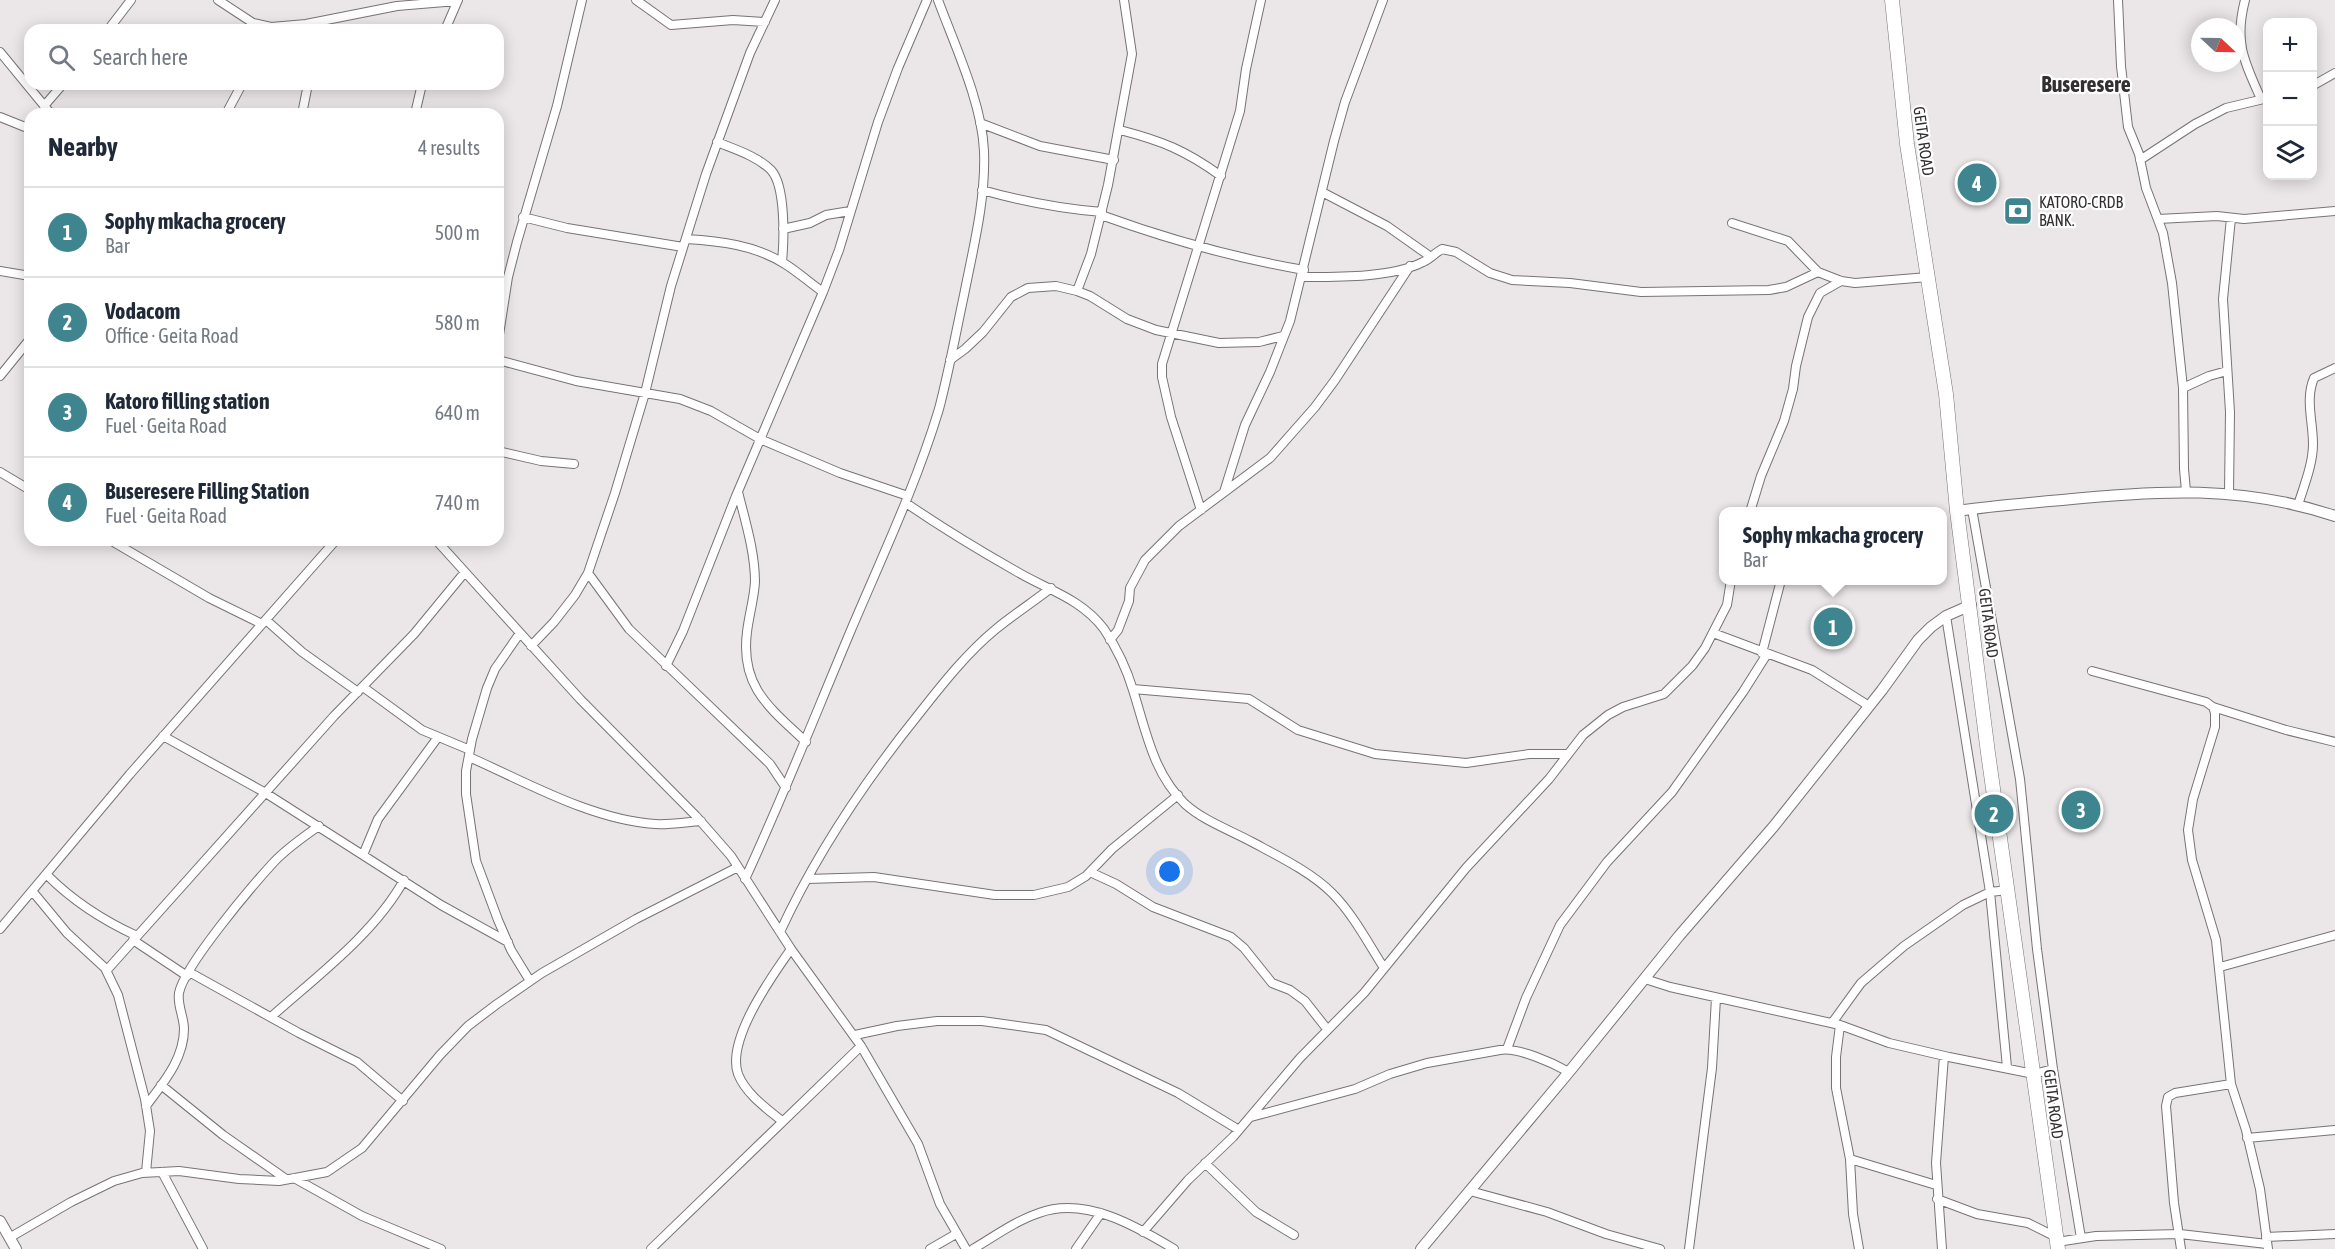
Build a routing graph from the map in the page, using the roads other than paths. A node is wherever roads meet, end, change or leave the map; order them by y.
1 (131, 0) edge
2 (218, 0) edge
3 (458, 0) edge
4 (582, 0) edge
5 (636, 0) edge
6 (775, 0) edge
7 (927, 0) edge
8 (938, 0) edge
9 (1124, 0) edge
10 (1261, 0) edge
11 (1383, 0) edge
12 (1892, 0) edge
13 (2118, 0) edge
14 (2245, 0) edge
15 (765, 22) junction
16 (113, 24) edge
17 (255, 24) edge
18 (322, 24) edge
19 (448, 24) edge
20 (0, 52) edge
21 (2335, 74) edge
22 (24, 81) edge
23 (2317, 84) edge
24 (31, 90) edge
25 (58, 90) edge
26 (239, 90) edge
27 (307, 90) edge
28 (421, 90) edge
29 (2263, 96) edge
30 (2263, 98) edge
31 (44, 106) joint
32 (229, 108) edge
33 (303, 108) edge
34 (416, 108) edge
35 (0, 117) edge
36 (980, 123) junction
37 (24, 127) edge
38 (1120, 130) junction
39 (717, 142) junction
40 (1114, 160) junction
41 (2140, 160) junction
42 (1221, 176) junction
43 (982, 190) junction
44 (1322, 192) junction
45 (850, 211) junction
46 (2335, 211) edge
47 (1101, 213) junction
48 (523, 217) junction
49 (2231, 218) junction
50 (2158, 219) junction
51 (1732, 223) dead end
52 (783, 229) junction
53 (684, 243) junction
54 (1199, 245) junction
55 (1431, 257) junction
56 (782, 262) junction
57 (1410, 266) junction
58 (0, 271) edge
59 (1818, 272) junction
60 (1303, 273) junction
61 (24, 275) edge
62 (1928, 277) junction
63 (1841, 281) junction
64 (1077, 291) junction
65 (823, 292) junction
66 (504, 302) edge
67 (1173, 334) junction
68 (1284, 336) junction
69 (24, 346) edge
70 (950, 360) junction
71 (504, 362) edge
72 (2335, 368) edge
73 (2227, 371) junction
74 (0, 376) edge
75 (2183, 388) junction
76 (645, 393) junction
77 (760, 439) junction
78 (504, 452) edge
79 (574, 464) dead end
80 (0, 472) edge
81 (24, 486) edge
82 (2186, 490) junction
83 (738, 492) junction
84 (1224, 492) junction
85 (2229, 494) junction
86 (907, 500) junction
87 (2298, 505) junction
88 (1752, 507) edge
89 (1971, 509) junction
90 (1201, 510) junction
91 (1957, 512) junction
92 (2335, 516) edge
93 (120, 546) edge
94 (330, 546) edge
95 (441, 546) edge
96 (465, 572) junction
97 (588, 573) junction
98 (1730, 585) edge
99 (1780, 585) edge
100 (1050, 588) junction
101 (1971, 605) junction
102 (1946, 616) junction
103 (264, 622) junction
104 (520, 633) junction
105 (1713, 633) junction
106 (1110, 640) junction
107 (531, 646) junction
108 (1765, 653) junction
109 (666, 666) junction
110 (2092, 671) dead end
111 (360, 689) junction
112 (1133, 689) junction
113 (1869, 706) junction
114 (2213, 707) junction
115 (163, 736) junction
116 (438, 737) junction
117 (806, 742) junction
118 (2335, 742) edge
119 (469, 754) junction
120 (1568, 754) junction
121 (786, 788) junction
122 (264, 792) junction
123 (1178, 795) junction
124 (700, 821) junction
125 (319, 826) junction
126 (363, 855) junction
127 (738, 867) junction
128 (1090, 872) junction
129 (47, 875) junction
130 (745, 879) junction
131 (807, 879) junction
132 (404, 880) junction
133 (2008, 890) junction
134 (33, 892) junction
135 (1990, 892) junction
136 (0, 929) edge
137 (780, 932) junction
138 (2334, 936) edge
139 (135, 938) junction
140 (508, 942) junction
141 (2335, 947) edge
142 (791, 949) junction
143 (2220, 967) junction
144 (1384, 968) junction
145 (107, 970) junction
146 (188, 974) junction
147 (1645, 979) junction
148 (530, 981) junction
149 (1716, 998) junction
150 (271, 1017) junction
151 (1836, 1024) junction
152 (1327, 1029) junction
153 (855, 1035) junction
154 (861, 1046) junction
155 (1507, 1049) junction
156 (1944, 1056) junction
157 (2007, 1067) junction
158 (2054, 1069) junction
159 (1569, 1072) junction
160 (2034, 1074) junction
161 (2231, 1084) junction
162 (161, 1085) junction
163 (403, 1101) junction
164 (146, 1106) junction
165 (1250, 1117) junction
166 (782, 1121) junction
167 (1239, 1130) junction
168 (2335, 1130) edge
169 (2247, 1138) junction
170 (1850, 1158) junction
171 (1205, 1163) junction
172 (162, 1172) junction
173 (146, 1173) junction
174 (290, 1179) junction
175 (1936, 1185) junction
176 (1470, 1191) junction
177 (1937, 1199) junction
178 (1101, 1213) junction
179 (0, 1221) edge
180 (1143, 1232) junction
181 (956, 1234) junction
182 (2180, 1234) junction
183 (2335, 1234) edge
184 (1294, 1235) dead end
185 (9, 1238) junction
186 (2078, 1239) junction
187 (2057, 1243) edge
188 (2267, 1243) edge
189 (16, 1249) edge
190 (203, 1249) edge
191 (441, 1249) edge
192 (651, 1249) edge
193 (930, 1249) edge
194 (966, 1249) edge
195 (974, 1249) edge
196 (1076, 1249) edge
197 (1174, 1249) edge
198 (1421, 1249) edge
199 (1660, 1249) edge
200 (1689, 1249) edge
201 (1859, 1249) edge
202 (1942, 1249) edge
203 (2077, 1249) edge
204 (2181, 1249) edge

1 - 16 street
2 - 17 street
3 - 18 street
3 - 19 street
4 - 48 street
5 - 15 street
6 - 15 street
7 - 45 street
8 - 36 street
9 - 38 street
10 - 42 street
11 - 44 street
12 - 62 highway, GEITA ROAD
13 - 41 street
14 - 29 street
15 - 39 street
20 - 22 street
21 - 23 street
24 - 31 street
25 - 31 street
26 - 32 street
27 - 33 street
28 - 34 street
30 - 41 street
35 - 37 street
36 - 40 street
36 - 43 street
38 - 40 street
38 - 42 street
39 - 52 street
39 - 53 street
40 - 47 street
41 - 50 street
42 - 54 street
43 - 47 street
43 - 70 street
44 - 55 street
44 - 60 street
45 - 52 street
45 - 65 street
46 - 49 street
47 - 54 street
47 - 64 street
48 - 53 street
48 - 66 street
49 - 50 street
49 - 73 street
50 - 75 street
51 - 59 street
52 - 56 street
53 - 56 street
53 - 76 street
54 - 60 street
54 - 67 street
55 - 57 street
55 - 59 street
56 - 65 street
57 - 60 street
57 - 84 street
58 - 61 street
59 - 63 street
60 - 68 street
62 - 63 street
62 - 91 highway, GEITA ROAD
63 - 88 street
64 - 67 street
64 - 70 street
65 - 77 street
67 - 68 street
67 - 90 street
68 - 84 street
69 - 74 street
70 - 86 street
71 - 76 street
72 - 87 street
73 - 75 street
73 - 85 street
75 - 82 street
76 - 77 street
76 - 97 street
77 - 83 street
77 - 86 street
78 - 79 street
80 - 81 street
82 - 85 street
82 - 89 street
83 - 109 street
83 - 117 street
84 - 90 street
85 - 87 street
86 - 100 street
86 - 117 street
87 - 92 street
89 - 91 street
89 - 158 street
90 - 106 street
91 - 101 highway, GEITA ROAD
93 - 103 street
94 - 103 street
95 - 96 street
96 - 104 street
96 - 111 street
97 - 107 street
97 - 109 street
98 - 105 street
99 - 108 street
100 - 106 street
100 - 131 street
101 - 102 street
101 - 133 highway, GEITA ROAD
102 - 113 street
102 - 135 street
103 - 111 street
103 - 115 street
104 - 107 street
104 - 119 street
105 - 108 street
105 - 120 street
106 - 112 street
107 - 124 street
108 - 113 street
108 - 155 street
109 - 121 street
110 - 114 street
111 - 116 street
111 - 122 street
112 - 120 street
112 - 123 street
113 - 147 street
114 - 118 street
114 - 143 street
115 - 122 street
115 - 129 street
116 - 119 street
116 - 126 street
117 - 121 street
119 - 124 street
119 - 140 street
120 - 144 street
121 - 130 street
122 - 125 street
122 - 139 street
123 - 128 street
123 - 144 street
124 - 127 street
125 - 126 street
125 - 146 street
126 - 132 street
127 - 130 street
127 - 148 street
128 - 131 street
128 - 152 street
129 - 134 street
129 - 139 street
130 - 137 street
131 - 137 street
132 - 140 street
132 - 150 street
133 - 135 street
133 - 160 highway, GEITA ROAD
134 - 136 street
134 - 145 street
135 - 151 street
135 - 157 street
137 - 142 street
138 - 141 street
138 - 143 street
139 - 145 street
139 - 146 street
140 - 148 street
142 - 153 street
142 - 166 street
143 - 161 street
144 - 152 street
145 - 164 street
146 - 150 street
146 - 162 street
147 - 149 street
147 - 159 street
148 - 163 street
149 - 151 street
149 - 200 street
150 - 163 street
151 - 156 street
151 - 170 street
152 - 165 street
153 - 154 street
153 - 167 street
154 - 166 street
154 - 181 street
155 - 159 street
155 - 165 street
156 - 157 street
156 - 175 street
157 - 160 street
158 - 160 street
158 - 186 street
159 - 176 street
160 - 187 highway, GEITA ROAD
161 - 169 street
161 - 182 street
162 - 164 street
162 - 174 street
163 - 174 street
164 - 173 street
165 - 167 street
166 - 192 street
167 - 171 street
168 - 169 street
169 - 188 street
170 - 175 street
170 - 201 street
171 - 180 street
171 - 184 street
172 - 173 street
172 - 174 street
172 - 190 street
173 - 185 street
174 - 191 street
175 - 177 street
176 - 198 street
176 - 199 street
177 - 187 street
177 - 202 street
178 - 180 street
178 - 195 street
178 - 196 street
179 - 185 street
180 - 197 street
181 - 193 street
181 - 194 street
182 - 186 street
182 - 188 street
182 - 204 street
183 - 188 street
185 - 189 street
186 - 187 street
186 - 203 street

